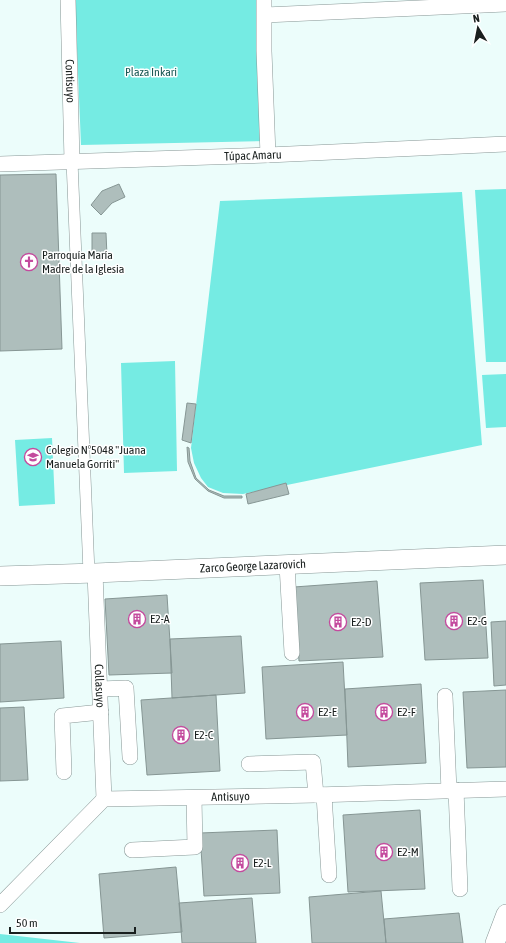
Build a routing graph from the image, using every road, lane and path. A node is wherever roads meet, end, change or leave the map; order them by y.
1 (68, 0) edge
2 (264, 0) edge
3 (506, 4) edge
4 (265, 15) junction
5 (506, 144) edge
6 (268, 155) junction
7 (72, 161) junction
8 (0, 164) edge
9 (506, 555) edge
10 (287, 565) junction
11 (92, 573) junction
12 (0, 576) edge
13 (292, 653) dead end
14 (100, 689) junction
15 (445, 696) dead end
16 (101, 712) junction
17 (130, 758) dead end
18 (249, 764) dead end
19 (64, 772) dead end
20 (506, 789) edge
21 (453, 791) junction
22 (320, 795) junction
23 (194, 798) junction
24 (104, 799) junction
25 (132, 850) dead end
26 (329, 876) dead end
27 (460, 889) dead end
28 (0, 905) edge
29 (506, 914) edge
30 (495, 943) edge

1 - 7 street, Contisuyo
2 - 4 street
3 - 4 street
4 - 6 street
5 - 6 street, Túpac Amaru
6 - 7 street, Túpac Amaru
7 - 8 street, Túpac Amaru
7 - 11 street
9 - 10 street, Zarco George Lazarovich
10 - 11 street, Zarco George Lazarovich
10 - 13 street
11 - 12 street, Zarco George Lazarovich
11 - 14 street, Collasuyo
14 - 16 street, Collasuyo
14 - 17 street
15 - 21 street
16 - 19 street
16 - 24 street, Collasuyo
18 - 22 street
20 - 21 street, Antisuyo
21 - 22 street, Antisuyo
21 - 27 street
22 - 23 street, Antisuyo
22 - 26 street
23 - 24 street, Antisuyo
23 - 25 street
24 - 28 street
29 - 30 street

